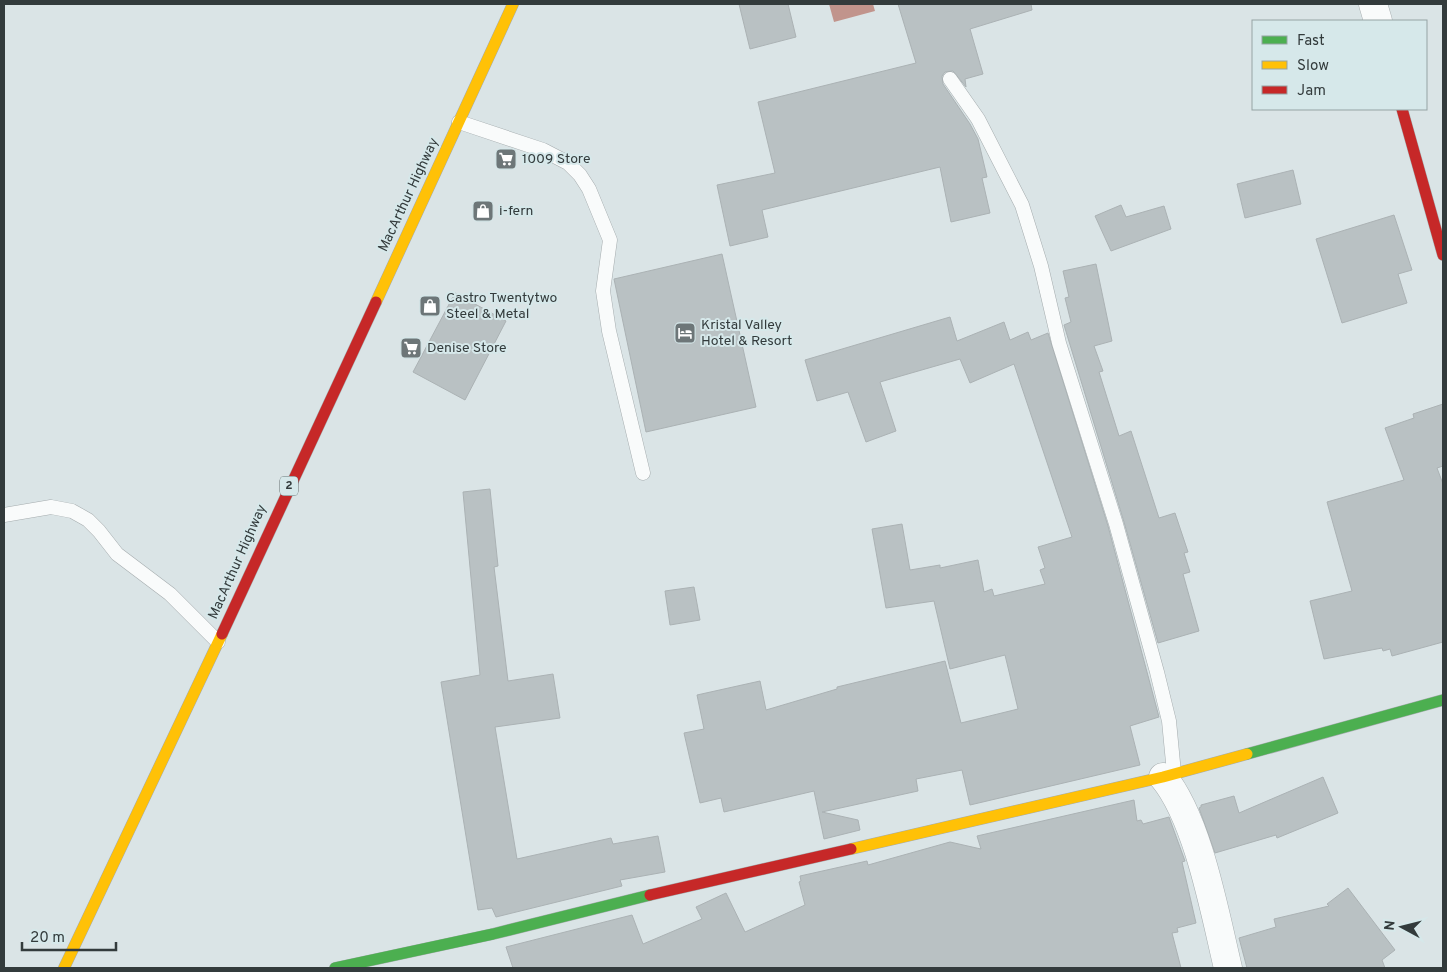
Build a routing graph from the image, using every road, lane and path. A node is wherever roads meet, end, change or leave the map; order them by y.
1 (513, 4) edge
2 (1373, 4) edge
3 (1378, 20) edge
4 (950, 79) dead end
5 (1402, 110) edge
6 (459, 122) junction
7 (1443, 255) edge
8 (643, 473) dead end
9 (4, 515) edge
10 (218, 642) junction
11 (1443, 700) edge
12 (1169, 775) junction
13 (64, 968) edge
14 (335, 968) edge
15 (1228, 968) edge

1 - 6 main road, MacArthur Highway / 2
2 - 3 street
4 - 12 lane
5 - 7 main road
6 - 8 lane
6 - 10 main road, MacArthur Highway / 2
9 - 10 lane
10 - 13 main road, MacArthur Highway / 2
11 - 12 main road
12 - 14 main road
12 - 15 street

